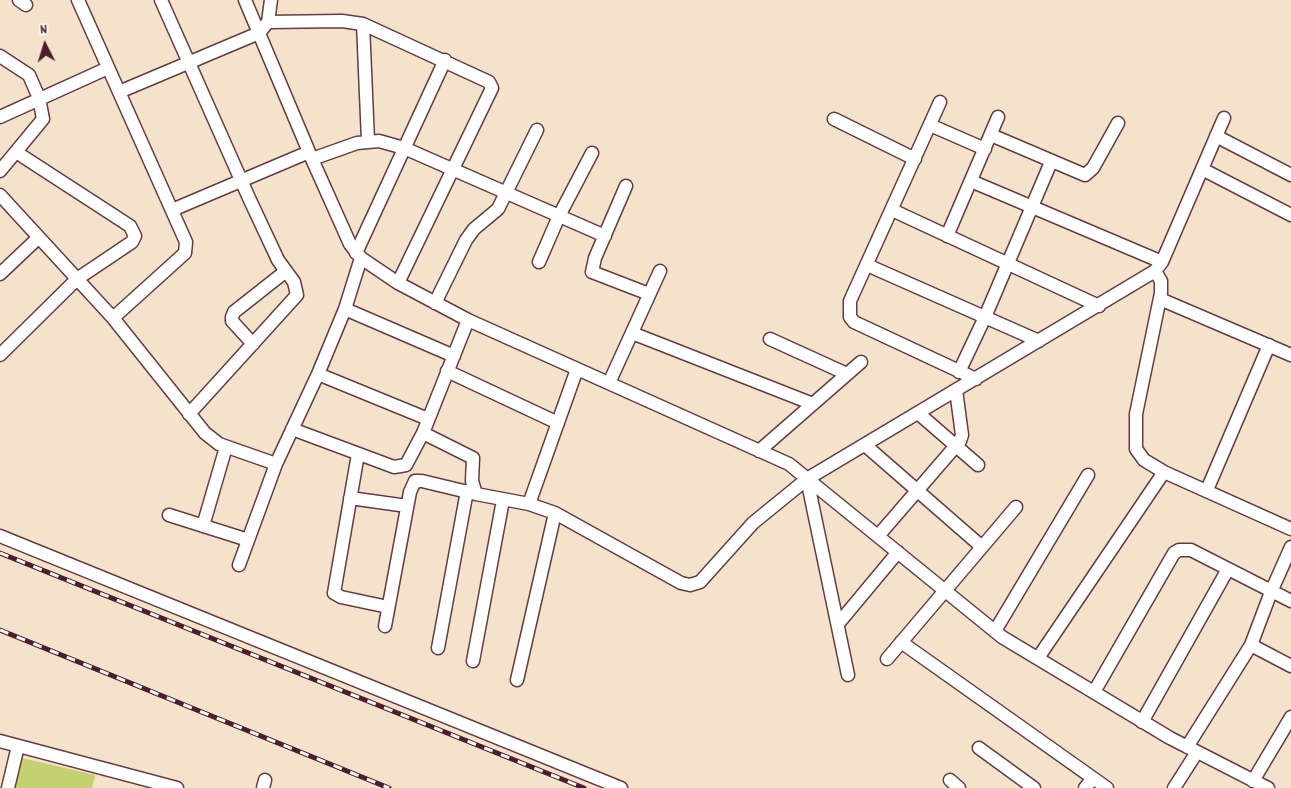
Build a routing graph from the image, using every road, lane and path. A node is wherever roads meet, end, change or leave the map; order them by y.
1 (78, 0) edge
2 (161, 0) edge
3 (245, 0) edge
4 (271, 0) edge
5 (268, 22) junction
6 (363, 24) junction
7 (260, 33) junction
8 (0, 56) edge
9 (445, 60) junction
10 (188, 61) junction
11 (108, 68) junction
12 (119, 92) junction
13 (39, 98) junction
14 (940, 102) dead end
15 (0, 117) edge
16 (998, 117) dead end
17 (1224, 118) dead end
18 (834, 119) dead end
19 (1118, 123) dead end
20 (930, 125) junction
21 (536, 130) dead end
22 (991, 135) junction
23 (1216, 136) junction
24 (368, 141) junction
25 (404, 148) junction
26 (985, 149) junction
27 (16, 152) junction
28 (592, 153) dead end
29 (311, 156) junction
30 (914, 159) junction
31 (1051, 162) junction
32 (1202, 168) junction
33 (0, 171) edge
34 (453, 171) junction
35 (1291, 175) edge
36 (241, 181) junction
37 (971, 181) junction
38 (626, 186) dead end
39 (507, 193) junction
40 (0, 195) edge
41 (1032, 207) junction
42 (172, 210) junction
43 (892, 210) junction
44 (1291, 215) edge
45 (559, 216) junction
46 (605, 236) junction
47 (947, 236) junction
48 (38, 238) junction
49 (358, 256) junction
50 (539, 262) dead end
51 (1008, 264) junction
52 (867, 265) junction
53 (1158, 266) junction
54 (286, 271) junction
55 (660, 271) dead end
56 (0, 274) edge
57 (77, 280) junction
58 (398, 283) junction
59 (650, 294) junction
60 (1160, 299) junction
61 (435, 303) junction
62 (1100, 306) junction
63 (344, 309) junction
64 (113, 318) junction
65 (985, 318) junction
66 (468, 320) junction
67 (632, 333) junction
68 (770, 338) dead end
69 (1039, 341) junction
70 (253, 344) junction
71 (1269, 345) junction
72 (0, 355) edge
73 (1291, 355) edge
74 (454, 356) junction
75 (861, 362) dead end
76 (577, 369) junction
77 (447, 371) junction
78 (959, 372) junction
79 (318, 374) junction
80 (847, 374) junction
81 (976, 379) junction
82 (609, 383) junction
83 (956, 390) junction
84 (813, 404) junction
85 (918, 413) junction
86 (190, 414) junction
87 (428, 419) junction
88 (558, 423) junction
89 (292, 429) junction
90 (423, 433) junction
91 (865, 445) junction
92 (956, 446) junction
93 (226, 447) junction
94 (759, 451) junction
95 (358, 454) junction
96 (276, 464) junction
97 (978, 465) dead end
98 (1164, 472) junction
99 (1088, 475) dead end
100 (807, 479) junction
101 (918, 490) junction
102 (1207, 490) junction
103 (471, 493) junction
104 (350, 498) junction
105 (503, 500) junction
106 (529, 504) junction
107 (407, 506) junction
108 (1016, 507) dead end
109 (555, 513) junction
110 (169, 515) dead end
111 (203, 526) junction
112 (1291, 529) edge
113 (0, 536) edge
114 (878, 536) junction
115 (248, 540) junction
116 (982, 547) junction
117 (1291, 547) edge
118 (898, 552) junction
119 (239, 565) dead end
120 (1228, 569) junction
121 (945, 590) junction
122 (1271, 592) junction
123 (1291, 601) edge
124 (388, 607) junction
125 (838, 624) junction
126 (385, 626) dead end
127 (995, 631) junction
128 (901, 642) junction
129 (1251, 645) junction
130 (438, 648) dead end
131 (1038, 658) junction
132 (887, 659) dead end
133 (473, 661) dead end
134 (1291, 666) edge
135 (848, 675) dead end
136 (517, 680) dead end
137 (1094, 692) junction
138 (1291, 717) edge
139 (1142, 722) junction
140 (0, 742) edge
141 (18, 746) junction
142 (979, 748) dead end
143 (1192, 749) junction
144 (1253, 781) junction
145 (1089, 783) edge
146 (8, 788) edge
147 (177, 788) edge
148 (622, 788) edge
149 (1034, 788) edge
150 (1107, 788) edge
151 (1174, 788) edge
152 (1268, 788) edge

1 - 11 street
2 - 10 street
3 - 7 street
4 - 5 street
5 - 6 street
5 - 7 street
6 - 9 street
6 - 24 street
7 - 10 street
7 - 29 street
8 - 13 street
9 - 25 street
9 - 34 street
10 - 12 street
10 - 36 street
11 - 12 street
11 - 13 street
12 - 42 street
13 - 15 street
13 - 27 street
14 - 20 street
16 - 22 street
17 - 23 street
18 - 30 street
19 - 31 street
20 - 26 street
20 - 30 street
21 - 39 street
22 - 26 street
22 - 31 street
23 - 32 street
23 - 35 street
24 - 25 street
24 - 29 street
25 - 34 street
25 - 49 street
26 - 37 street
27 - 33 street
27 - 57 street
28 - 45 street
29 - 36 street
29 - 49 street
30 - 43 street
31 - 41 street
32 - 44 street
32 - 53 street
34 - 39 street
34 - 58 street
36 - 42 street
36 - 54 street
37 - 41 street
37 - 47 street
38 - 46 street
39 - 45 street
39 - 61 street
40 - 48 street
41 - 51 street
41 - 53 street
42 - 64 street
43 - 47 street
43 - 52 street
45 - 46 street
45 - 50 street
46 - 59 street
47 - 51 street
48 - 56 street
48 - 57 street
49 - 58 street
49 - 63 street
51 - 62 street
51 - 65 street
52 - 65 street
52 - 78 street
53 - 60 street
53 - 62 street
54 - 70 street
54 - 70 street
55 - 59 street
57 - 64 street
57 - 72 street
58 - 61 street
59 - 67 street
60 - 71 street
60 - 98 street
61 - 66 street
62 - 69 street
63 - 74 street
63 - 79 street
64 - 86 street
65 - 69 street
65 - 78 street
66 - 74 street
66 - 76 street
67 - 82 street
67 - 84 street
68 - 80 street
69 - 81 street
70 - 86 street
71 - 73 street
71 - 102 street
74 - 77 street
75 - 80 street
76 - 82 street
76 - 88 street
77 - 87 street
77 - 88 street
78 - 81 street
79 - 87 street
79 - 89 street
80 - 84 street
81 - 83 street
82 - 94 street
83 - 85 street
83 - 92 street
84 - 94 street
85 - 91 street
85 - 92 street
86 - 93 street
87 - 90 street
88 - 106 street
89 - 95 street
89 - 96 street
90 - 95 street
90 - 103 street
91 - 100 street
91 - 101 street
92 - 97 street
92 - 101 street
93 - 96 street
93 - 111 street
94 - 100 street
95 - 104 street
96 - 115 street
98 - 102 street
98 - 131 street
99 - 127 street
100 - 109 street
100 - 114 street
100 - 125 street
101 - 114 street
101 - 116 street
102 - 112 street
103 - 105 street
103 - 107 street
103 - 130 street
104 - 107 street
104 - 124 street
105 - 106 street
105 - 133 street
106 - 109 street
107 - 124 street
108 - 116 street
109 - 136 street
110 - 111 street
111 - 115 street
113 - 148 street
114 - 118 street
115 - 119 street
116 - 121 street
117 - 122 street
118 - 121 street
118 - 125 street
120 - 122 street
120 - 137 street
120 - 139 street
121 - 127 street
121 - 128 street
122 - 123 street
122 - 129 street
124 - 126 street
125 - 135 street
127 - 131 street
128 - 132 street
128 - 145 street
129 - 134 street
129 - 143 street
131 - 137 street
137 - 139 street
138 - 144 street
139 - 143 street
140 - 141 street
141 - 146 street
141 - 147 street
142 - 149 street
143 - 144 street
143 - 151 street
144 - 152 street
145 - 150 street

